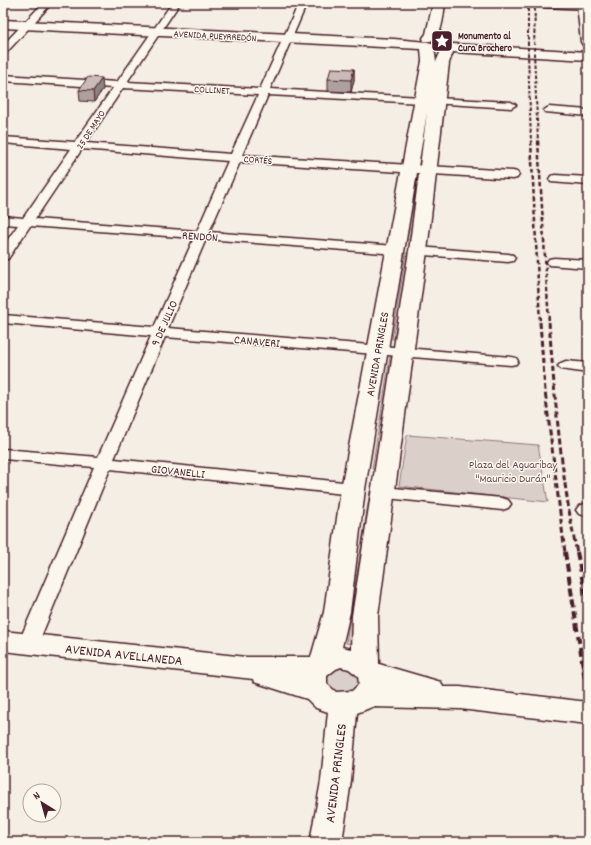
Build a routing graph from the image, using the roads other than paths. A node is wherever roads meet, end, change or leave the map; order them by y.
1 (48, 3) edge
2 (176, 3) edge
3 (303, 3) edge
4 (439, 3) edge
5 (544, 4) edge
6 (585, 5) edge
7 (3, 20) edge
8 (30, 23) junction
9 (3, 24) edge
10 (158, 30) junction
11 (289, 37) junction
12 (588, 42) edge
13 (427, 43) junction
14 (452, 46) junction
15 (3, 51) edge
16 (588, 51) edge
17 (588, 56) edge
18 (3, 78) edge
19 (119, 85) junction
20 (263, 92) junction
21 (429, 100) junction
22 (511, 105) dead end
23 (549, 110) dead end
24 (588, 113) edge
25 (3, 140) edge
26 (80, 145) junction
27 (236, 158) junction
28 (419, 170) junction
29 (513, 175) dead end
30 (555, 179) dead end
31 (588, 181) edge
32 (3, 220) edge
33 (26, 222) junction
34 (202, 236) junction
35 (407, 250) junction
36 (3, 256) edge
37 (508, 258) dead end
38 (554, 262) dead end
39 (588, 264) edge
40 (3, 319) edge
41 (159, 333) junction
42 (378, 350) junction
43 (404, 352) junction
44 (511, 361) dead end
45 (566, 366) dead end
46 (588, 368) edge
47 (3, 454) edge
48 (104, 463) junction
49 (353, 489) junction
50 (383, 493) junction
51 (502, 504) dead end
52 (16, 642) edge
53 (319, 674) junction
54 (362, 684) junction
55 (588, 713) edge
56 (326, 842) edge

1 - 8 street
2 - 10 street, 25 DE MAYO
3 - 11 street, 9 DE JULIO
4 - 13 main road, AVENIDA PRINGLES
5 - 6 street
6 - 12 main road
7 - 8 main road, AVENIDA PUEYRREDÓN
8 - 9 main road, AVENIDA PUEYRREDÓN
8 - 10 main road, AVENIDA PUEYRREDÓN
8 - 15 street
10 - 11 main road, AVENIDA PUEYRREDÓN
10 - 19 street, 25 DE MAYO
11 - 13 main road, AVENIDA PUEYRREDÓN
11 - 20 street, 9 DE JULIO
13 - 14 main road, AVENIDA PUEYRREDÓN
13 - 21 main road, AVENIDA PRINGLES
14 - 16 main road
14 - 17 main road
14 - 21 main road, AVENIDA PRINGLES
18 - 19 street, COLLINET
19 - 20 street, COLLINET
19 - 26 street, 25 DE MAYO
20 - 21 street, COLLINET
20 - 27 street, 9 DE JULIO
21 - 22 street, COLLINET
21 - 28 main road, AVENIDA PRINGLES
23 - 24 street
25 - 26 street, CORTÉS
26 - 27 street, CORTÉS
26 - 33 street, 25 DE MAYO
27 - 28 street, CORTÉS
27 - 34 street, 9 DE JULIO
28 - 29 street, CORTÉS
28 - 35 main road, AVENIDA PRINGLES
30 - 31 street
32 - 33 street, RENDÓN
33 - 34 street, RENDÓN
33 - 36 street, 25 DE MAYO
34 - 35 street, RENDÓN
34 - 41 street, 9 DE JULIO
35 - 37 street, RENDÓN
35 - 42 main road, AVENIDA PRINGLES
35 - 43 main road, AVENIDA PRINGLES
38 - 39 street
40 - 41 street, CANAVERI
41 - 42 street, CANAVERI
41 - 48 street, 9 DE JULIO
42 - 43 street, CANAVERI
42 - 49 main road, AVENIDA PRINGLES
43 - 44 street, CANAVERI
43 - 50 main road, AVENIDA PRINGLES
45 - 46 street
47 - 48 street, GIOVANELLI
48 - 49 street, GIOVANELLI
48 - 52 street, 9 DE JULIO
49 - 53 main road, AVENIDA PRINGLES
50 - 51 street
50 - 54 main road, AVENIDA PRINGLES
52 - 53 main road, AVENIDA AVELLANEDA
53 - 54 main road
53 - 54 main road, AVENIDA AVELLANEDA
54 - 55 main road
54 - 56 main road, AVENIDA PRINGLES

